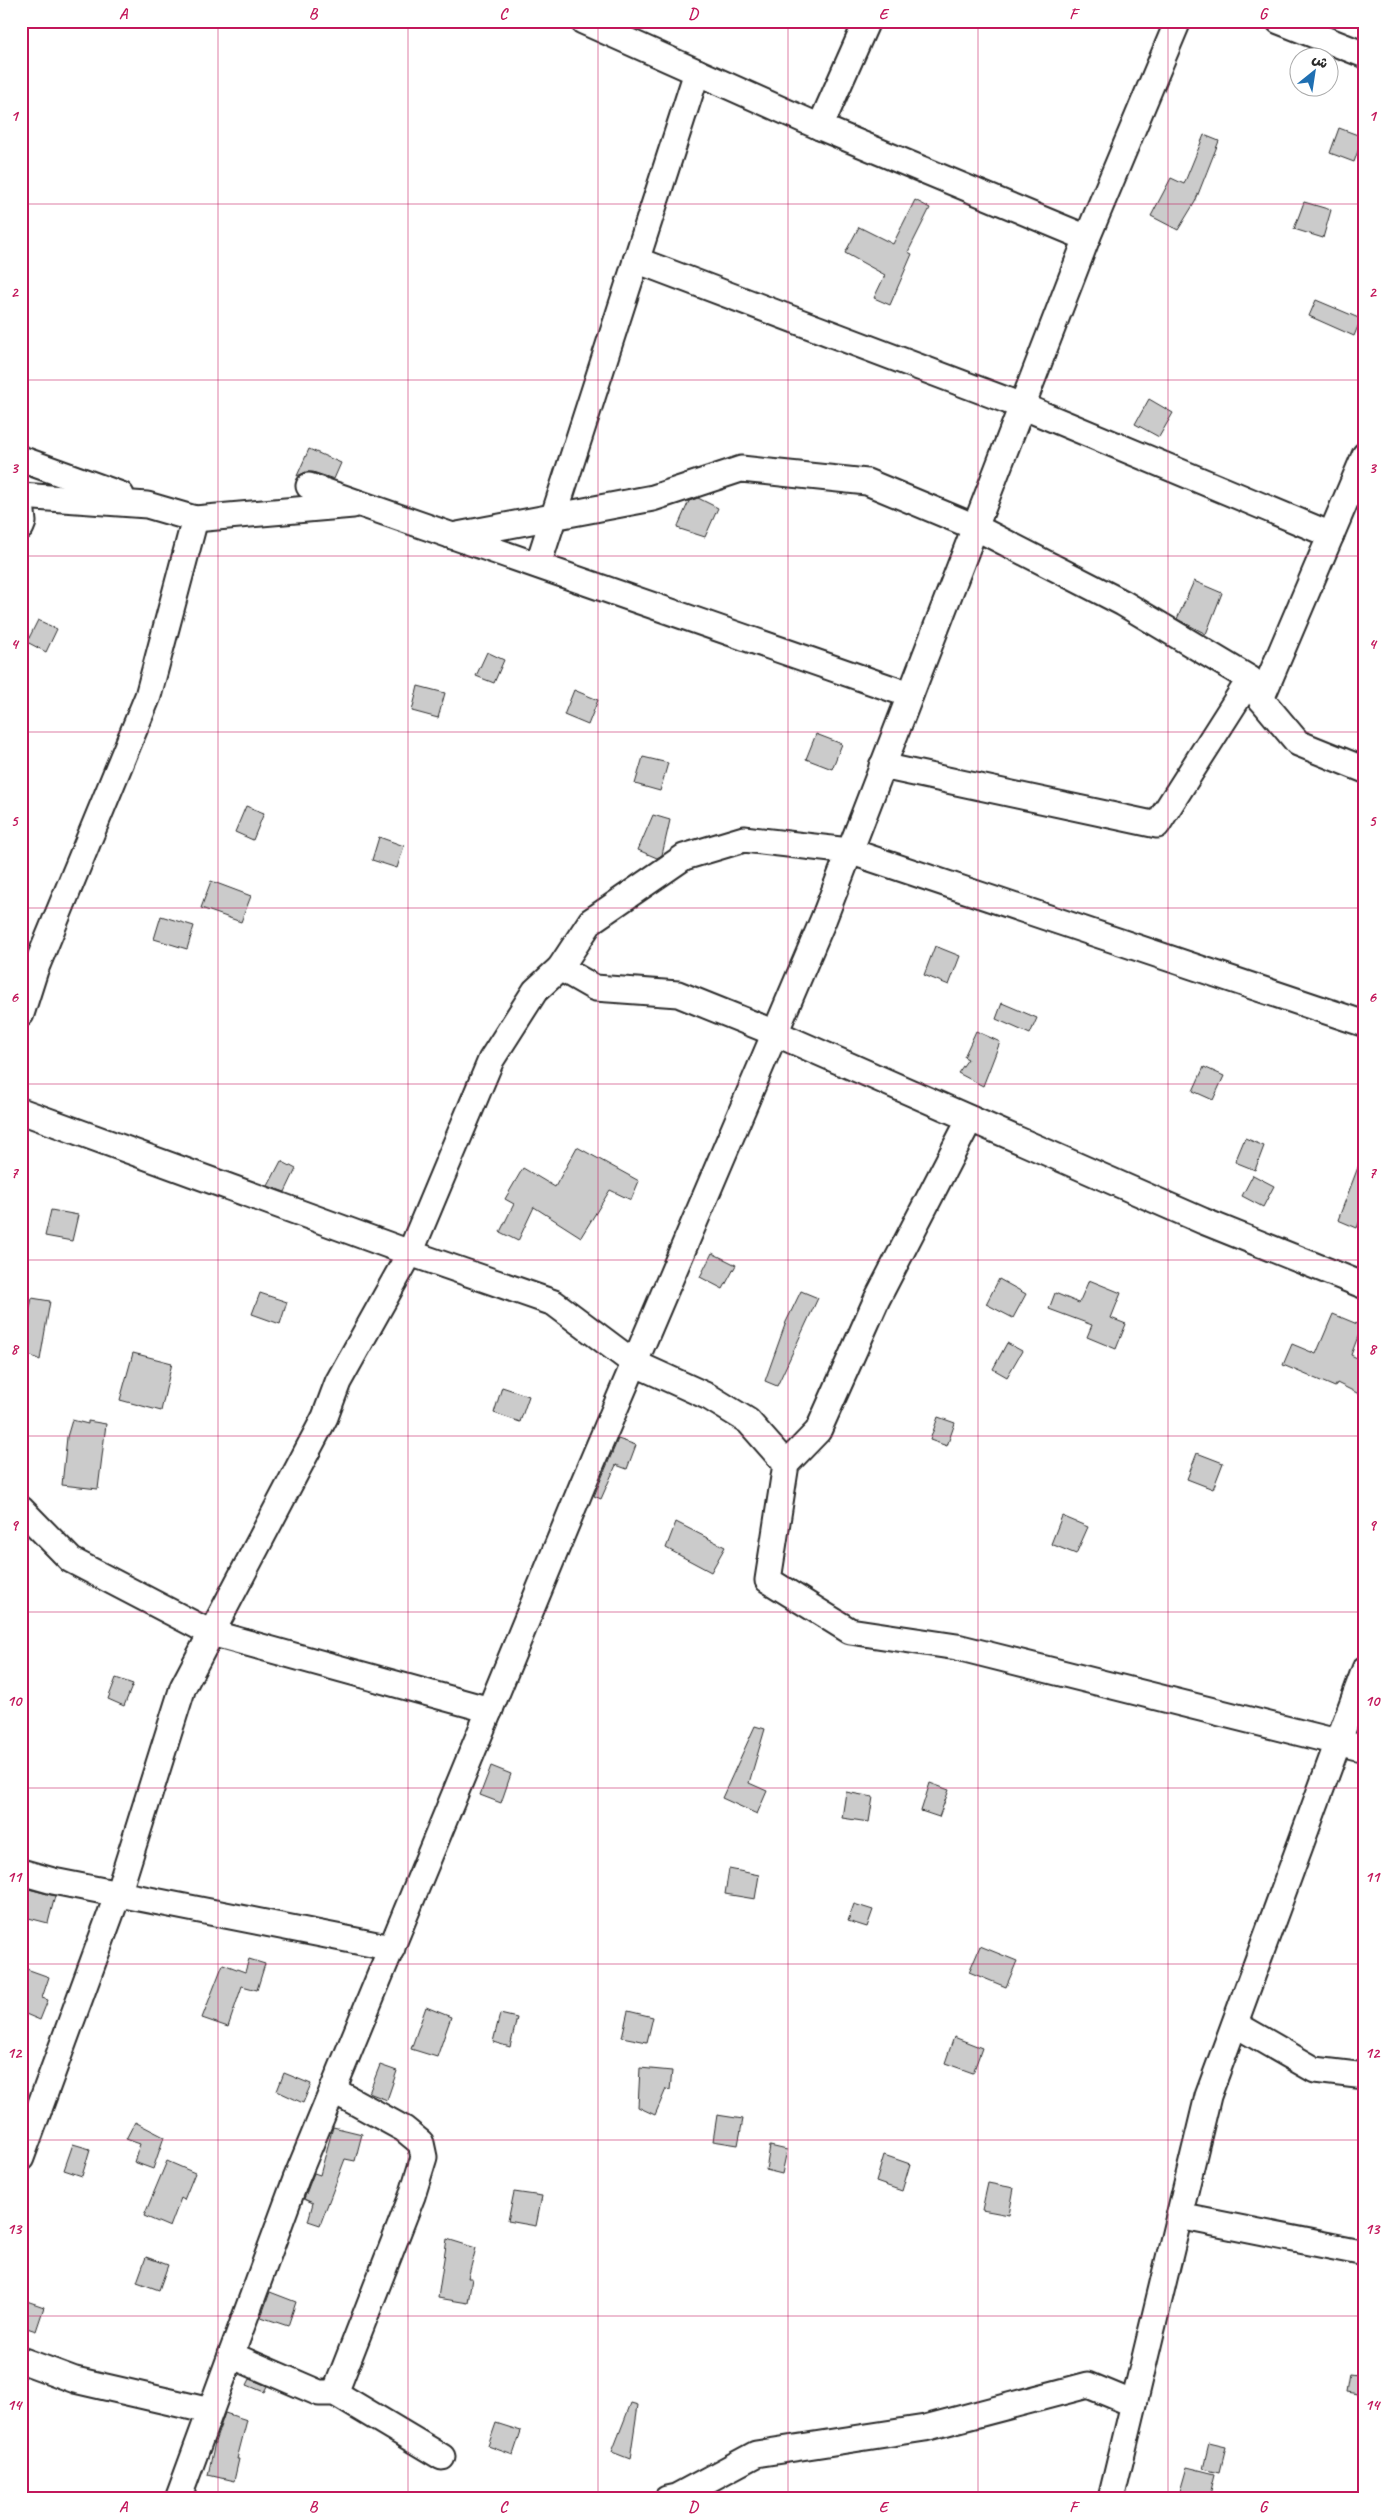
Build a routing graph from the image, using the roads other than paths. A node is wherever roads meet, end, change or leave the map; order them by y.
1 (583, 21) edge
2 (867, 21) edge
3 (1178, 21) edge
4 (1279, 21) edge
5 (1365, 54) edge
6 (697, 72) junction
7 (820, 126) junction
8 (1087, 238) junction
9 (636, 260) junction
10 (1022, 406) junction
11 (1365, 455) edge
12 (21, 459) edge
13 (309, 486) dead end
14 (21, 496) edge
15 (21, 502) edge
16 (362, 504) junction
17 (147, 505) junction
18 (554, 517) junction
19 (195, 519) junction
20 (975, 526) junction
21 (21, 527) edge
22 (1330, 535) junction
23 (452, 536) junction
24 (538, 565) junction
25 (1256, 689) junction
26 (910, 695) junction
27 (882, 766) junction
28 (1365, 770) edge
29 (849, 851) junction
30 (560, 968) junction
31 (21, 1014) edge
32 (1365, 1024) edge
33 (775, 1033) junction
34 (21, 1111) edge
35 (970, 1119) junction
36 (410, 1254) junction
37 (1365, 1286) edge
38 (634, 1363) junction
39 (786, 1464) junction
40 (21, 1510) edge
41 (211, 1633) junction
42 (1365, 1669) edge
43 (490, 1710) junction
44 (1337, 1744) junction
45 (1365, 1749) edge
46 (21, 1872) edge
47 (118, 1894) junction
48 (392, 1948) junction
49 (1235, 2024) junction
50 (1365, 2076) edge
51 (333, 2090) junction
52 (21, 2158) edge
53 (1180, 2216) junction
54 (1365, 2253) edge
55 (231, 2355) junction
56 (21, 2360) edge
57 (334, 2393) junction
58 (1134, 2404) junction
59 (210, 2411) junction
60 (442, 2457) dead end
61 (675, 2498) edge
62 (178, 2499) edge
63 (1111, 2499) edge

1 - 6 street
2 - 7 street
3 - 8 street
4 - 5 street
6 - 7 street
6 - 9 street
7 - 8 street
8 - 10 street
9 - 10 street
9 - 18 street
10 - 20 street
10 - 22 street
11 - 22 street
12 - 17 street
13 - 16 street
14 - 17 street
15 - 21 street
16 - 19 street
16 - 23 street
17 - 19 street
18 - 20 street
18 - 23 street
18 - 24 street
19 - 31 street
20 - 25 street
20 - 26 street
22 - 25 street
23 - 24 street
24 - 26 street
25 - 27 street
25 - 28 street
26 - 27 street
27 - 29 street
29 - 30 street
29 - 32 street
29 - 33 street
30 - 33 street
30 - 36 street
33 - 35 street
33 - 38 street
34 - 36 street
35 - 37 street
35 - 39 street
36 - 38 street
36 - 41 street
38 - 39 street
38 - 43 street
39 - 44 street
40 - 41 street
41 - 43 street
41 - 47 street
42 - 44 street
43 - 48 street
44 - 45 street
44 - 49 street
46 - 47 street
47 - 48 street
47 - 52 street
48 - 51 street
49 - 50 street
49 - 53 street
51 - 55 street
51 - 57 street
53 - 54 street
53 - 58 street
55 - 57 street
55 - 59 street
56 - 59 street
57 - 60 street
58 - 61 street
58 - 63 street
59 - 62 street

